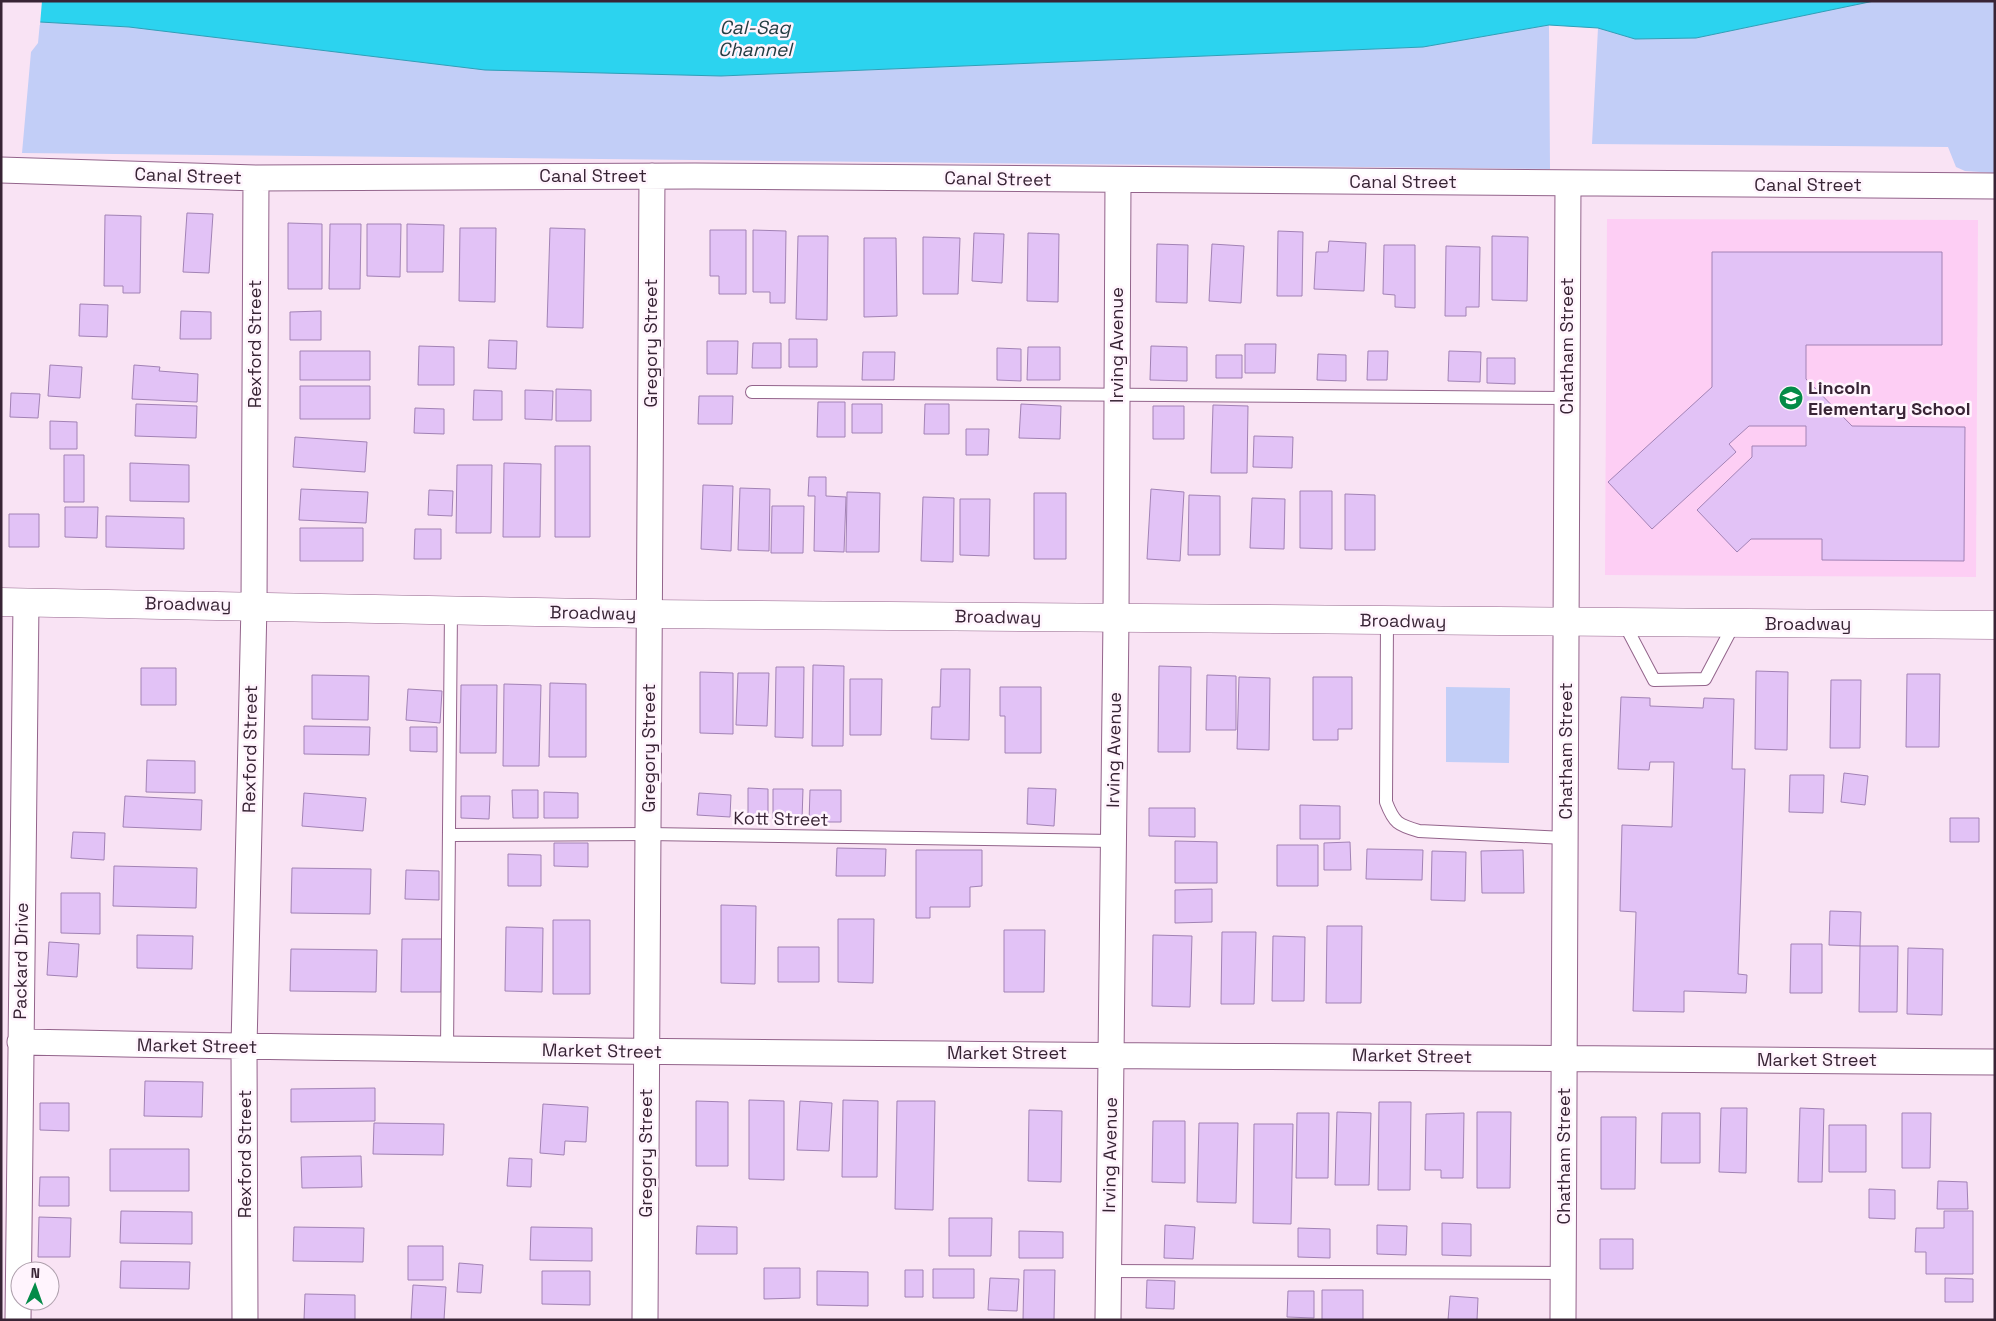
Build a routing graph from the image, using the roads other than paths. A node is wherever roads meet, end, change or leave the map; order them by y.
1 (1, 170) edge
2 (652, 176) junction
3 (256, 178) junction
4 (1118, 180) junction
5 (1568, 183) junction
6 (1995, 186) edge
7 (752, 392) dead end
8 (1117, 394) junction
9 (1567, 398) junction
10 (14, 602) edge
11 (254, 605) junction
12 (451, 610) junction
13 (649, 614) junction
14 (1116, 618) junction
15 (1387, 621) junction
16 (1566, 622) junction
17 (1624, 623) junction
18 (1734, 624) junction
19 (1995, 625) edge
20 (648, 834) junction
21 (449, 835) junction
22 (1565, 838) junction
23 (1113, 841) junction
24 (20, 1042) junction
25 (244, 1046) junction
26 (447, 1049) junction
27 (646, 1052) junction
28 (1112, 1053) junction
29 (1564, 1058) junction
30 (1995, 1062) edge
31 (1108, 1271) junction
32 (1563, 1273) junction
33 (18, 1320) edge
34 (245, 1320) edge
35 (645, 1320) edge
36 (1108, 1320) edge
37 (1563, 1320) edge

1 - 3 street, Canal Street
2 - 3 street, Canal Street
2 - 4 street, Canal Street
2 - 13 street, Gregory Street
3 - 11 street, Rexford Street
4 - 5 street, Canal Street
4 - 8 street, Irving Avenue
5 - 6 street, Canal Street
5 - 9 street, Chatham Street
7 - 8 lane
8 - 9 lane
8 - 14 street, Irving Avenue
9 - 16 street, Chatham Street
10 - 11 street, Broadway
10 - 24 street, Packard Drive
11 - 12 street, Broadway
11 - 25 street, Rexford Street
12 - 13 street, Broadway
12 - 21 lane
13 - 14 street, Broadway
13 - 20 street, Gregory Street
14 - 15 street, Broadway
14 - 23 street, Irving Avenue
15 - 16 street, Broadway
15 - 22 lane
16 - 17 street, Broadway
16 - 22 street, Chatham Street
17 - 18 street, Broadway
17 - 18 lane
18 - 19 street, Broadway
20 - 21 lane, Kott Street
20 - 23 lane, Kott Street
20 - 27 street, Gregory Street
21 - 26 lane
22 - 29 street, Chatham Street
23 - 28 street, Irving Avenue
24 - 25 street, Market Street
24 - 33 street, Packard Drive
25 - 26 street, Market Street
25 - 34 street, Rexford Street
26 - 27 street, Market Street
27 - 28 street, Market Street
27 - 35 street, Gregory Street
28 - 29 street, Market Street
28 - 31 street, Irving Avenue
29 - 30 street, Market Street
29 - 32 street, Chatham Street
31 - 32 lane
31 - 36 street, Irving Avenue
32 - 37 street, Chatham Street

